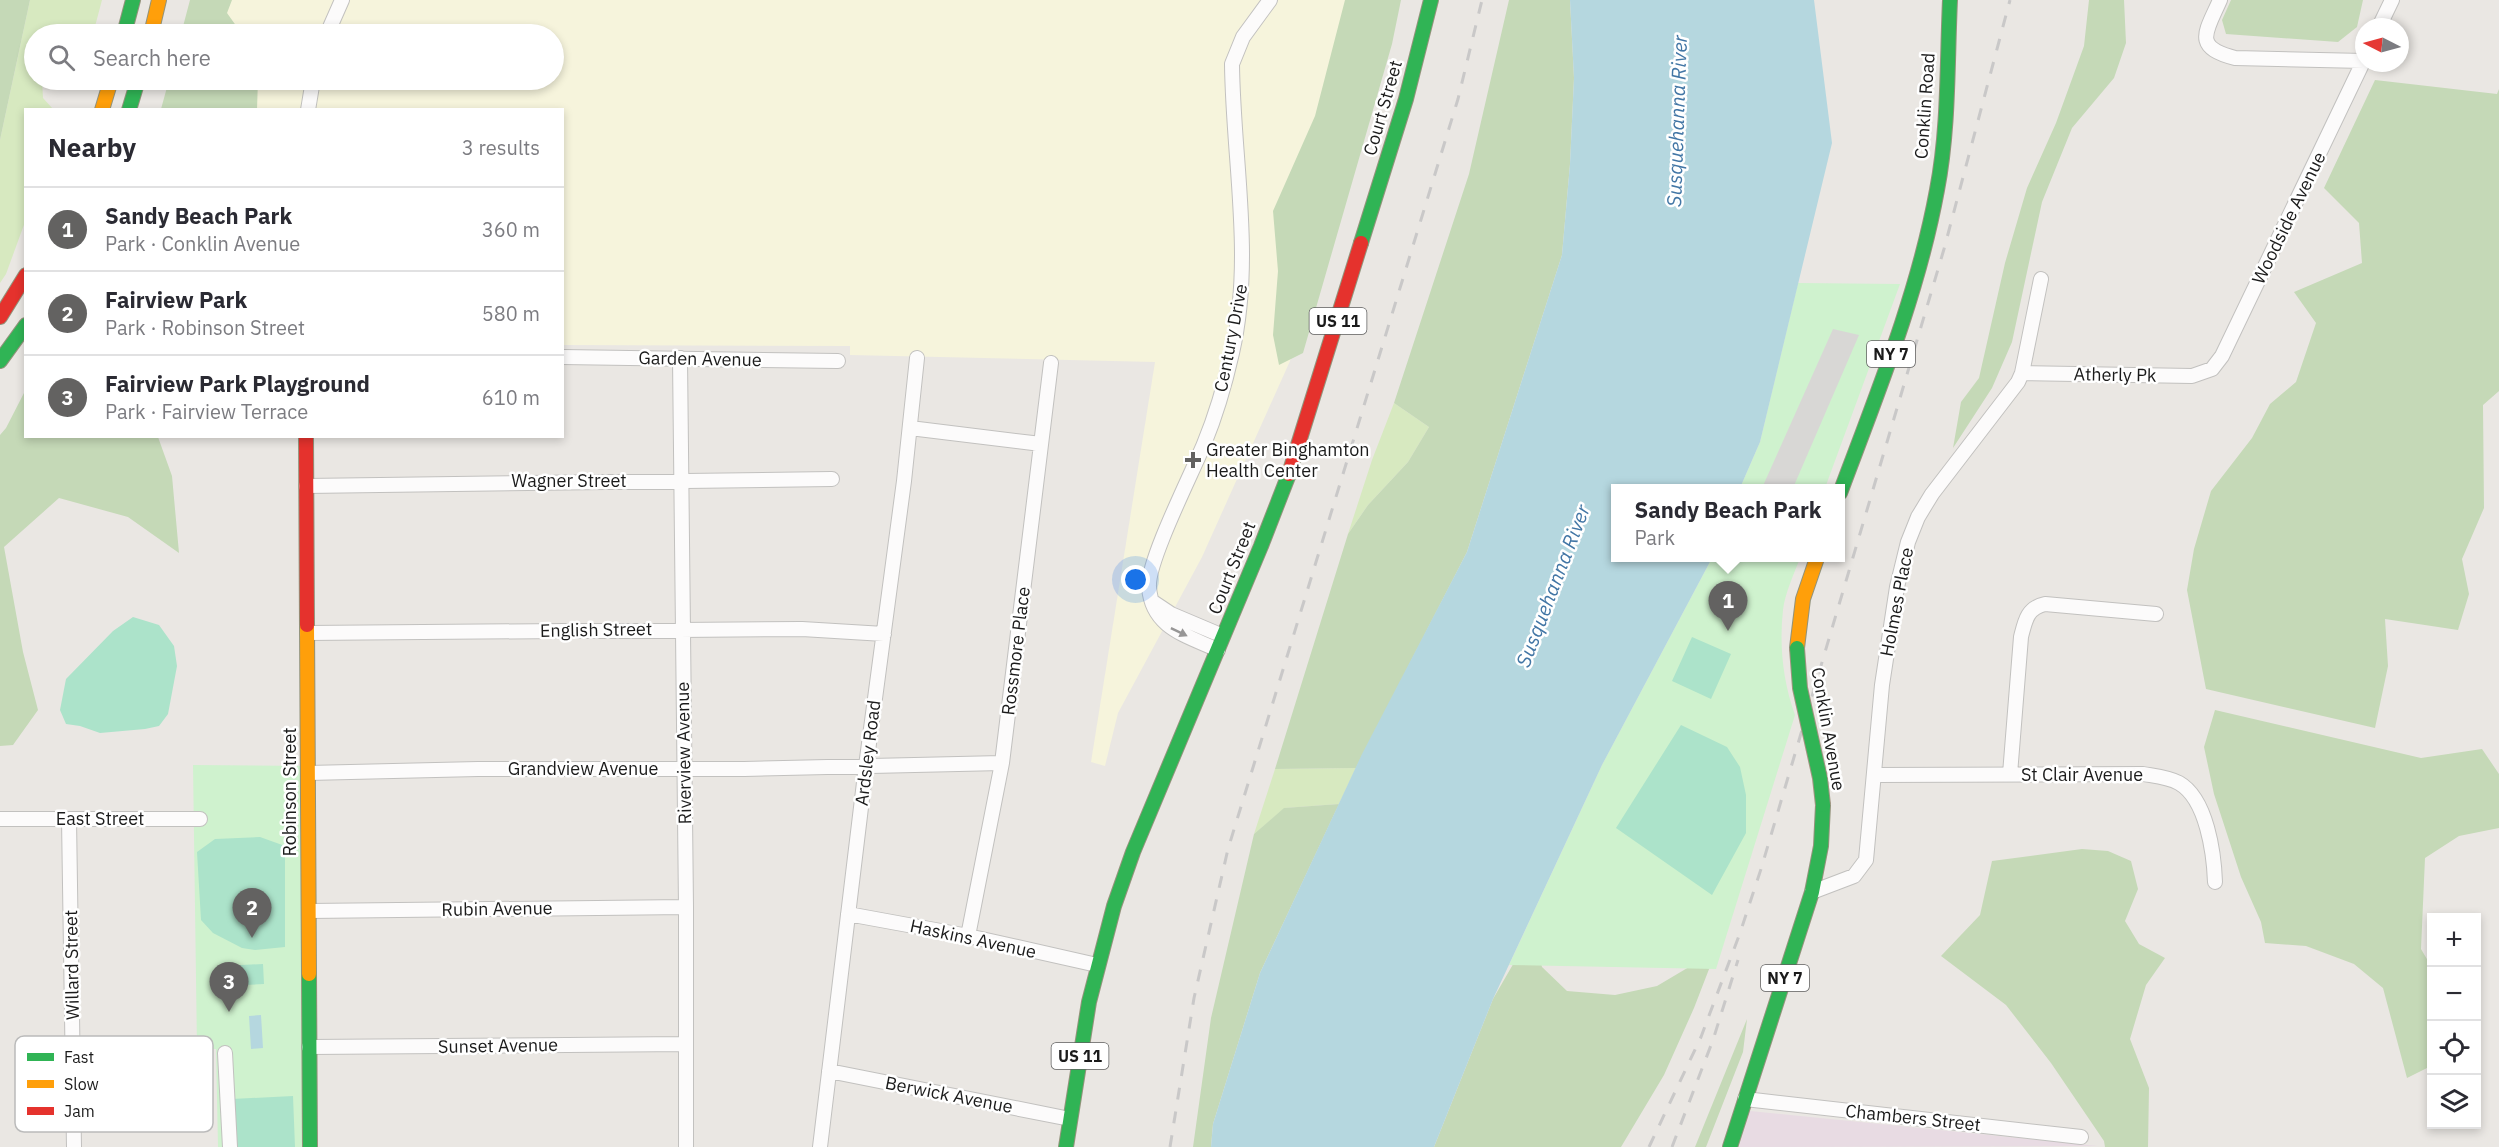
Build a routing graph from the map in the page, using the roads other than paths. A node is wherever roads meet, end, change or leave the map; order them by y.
1 (133, 0) edge
2 (159, 0) edge
3 (342, 0) edge
4 (1270, 0) edge
5 (1431, 0) edge
6 (1950, 0) edge
7 (2220, 0) edge
8 (2392, 0) edge
9 (2383, 18) edge
10 (127, 24) edge
11 (153, 24) edge
12 (331, 24) edge
13 (2355, 60) edge
14 (2358, 72) edge
15 (108, 90) edge
16 (135, 90) edge
17 (311, 90) edge
18 (103, 108) edge
19 (130, 108) edge
20 (308, 108) edge
21 (24, 278) edge
22 (2041, 279) dead end
23 (0, 317) edge
24 (24, 327) edge
25 (564, 357) edge
26 (680, 358) junction
27 (917, 358) dead end
28 (0, 361) edge
29 (838, 361) dead end
30 (1051, 363) dead end
31 (2208, 372) joint
32 (2022, 373) junction
33 (910, 428) junction
34 (306, 438) edge
35 (1041, 444) junction
36 (832, 479) dead end
37 (681, 480) junction
38 (1843, 484) edge
39 (306, 486) junction
40 (1816, 562) edge
41 (1153, 601) junction
42 (2156, 614) dead end
43 (684, 629) junction
44 (307, 633) junction
45 (884, 634) junction
46 (1223, 636) junction
47 (1218, 650) junction
48 (1002, 763) junction
49 (866, 766) junction
50 (683, 769) junction
51 (308, 773) junction
52 (2010, 774) junction
53 (1875, 775) junction
54 (0, 819) edge
55 (69, 819) junction
56 (200, 819) dead end
57 (2215, 882) dead end
58 (1812, 892) junction
59 (686, 907) junction
60 (309, 911) junction
61 (848, 914) junction
62 (968, 936) junction
63 (1097, 965) junction
64 (72, 1036) edge
65 (686, 1044) junction
66 (309, 1047) junction
67 (225, 1053) dead end
68 (829, 1071) junction
69 (1745, 1099) junction
70 (1070, 1119) junction
71 (74, 1132) edge
72 (2081, 1137) dead end
73 (74, 1147) edge
74 (230, 1147) edge
75 (310, 1147) edge
76 (686, 1147) edge
77 (820, 1147) edge
78 (1066, 1147) edge
79 (1730, 1147) edge

1 - 10 main road
2 - 11 main road
3 - 12 street
4 - 41 street, Century Drive
5 - 46 main road, Court Street / US 11
6 - 38 main road, Conklin Road / NY 7
7 - 13 street
8 - 9 street
14 - 31 street, Woodside Avenue
15 - 18 main road
16 - 19 main road
17 - 20 street
21 - 23 main road
22 - 32 street, Holmes Place
24 - 28 main road
25 - 26 street, Garden Avenue
26 - 29 street, Garden Avenue
26 - 37 street, Riverview Avenue
27 - 33 street, Ardsley Road
30 - 35 street, Rossmore Place
31 - 32 street, Atherly Pk
32 - 53 street, Holmes Place
33 - 35 street
33 - 45 street, Ardsley Road
34 - 39 main road, Robinson Street
35 - 48 street, Rossmore Place
36 - 37 street, Wagner Street
37 - 39 street, Wagner Street
37 - 43 street, Riverview Avenue
39 - 44 main road, Robinson Street
40 - 58 main road, Conklin Avenue / NY 7, bridge
41 - 46 street
41 -> 47 street, Century Drive
42 - 52 street
43 - 44 street, English Street
43 - 45 street, English Street
43 - 50 street, Riverview Avenue
44 - 51 main road, Robinson Street
45 - 49 street, Ardsley Road
46 - 47 main road, Court Street / US 11
47 - 63 main road, Court Street / US 11
48 - 49 street, Grandview Avenue
48 - 62 street, Rossmore Place
49 - 50 street, Grandview Avenue
49 - 61 street, Ardsley Road
50 - 51 street, Grandview Avenue
50 - 59 street, Riverview Avenue
51 - 60 main road, Robinson Street
52 - 53 street, St Clair Avenue
52 - 57 street, St Clair Avenue
53 - 58 street, Holmes Place
54 - 55 street, East Street
55 - 56 street, East Street
55 - 64 street, Willard Street
58 - 69 main road, Conklin Avenue / NY 7
59 - 60 street, Rubin Avenue
59 - 65 street, Riverview Avenue
60 - 66 main road, Robinson Street
61 - 62 street, Haskins Avenue
61 - 68 street, Ardsley Road
62 - 63 street, Haskins Avenue
63 - 70 main road, Court Street / US 11
65 - 66 street, Sunset Avenue
65 - 76 street, Riverview Avenue
66 - 75 main road, Robinson Street
67 - 74 street
68 - 70 street, Berwick Avenue
68 - 77 street, Ardsley Road
69 - 72 street, Chambers Street
69 - 79 main road, Conklin Avenue / NY 7
70 - 78 main road, Court Street / US 11
71 - 73 street, Willard Street

